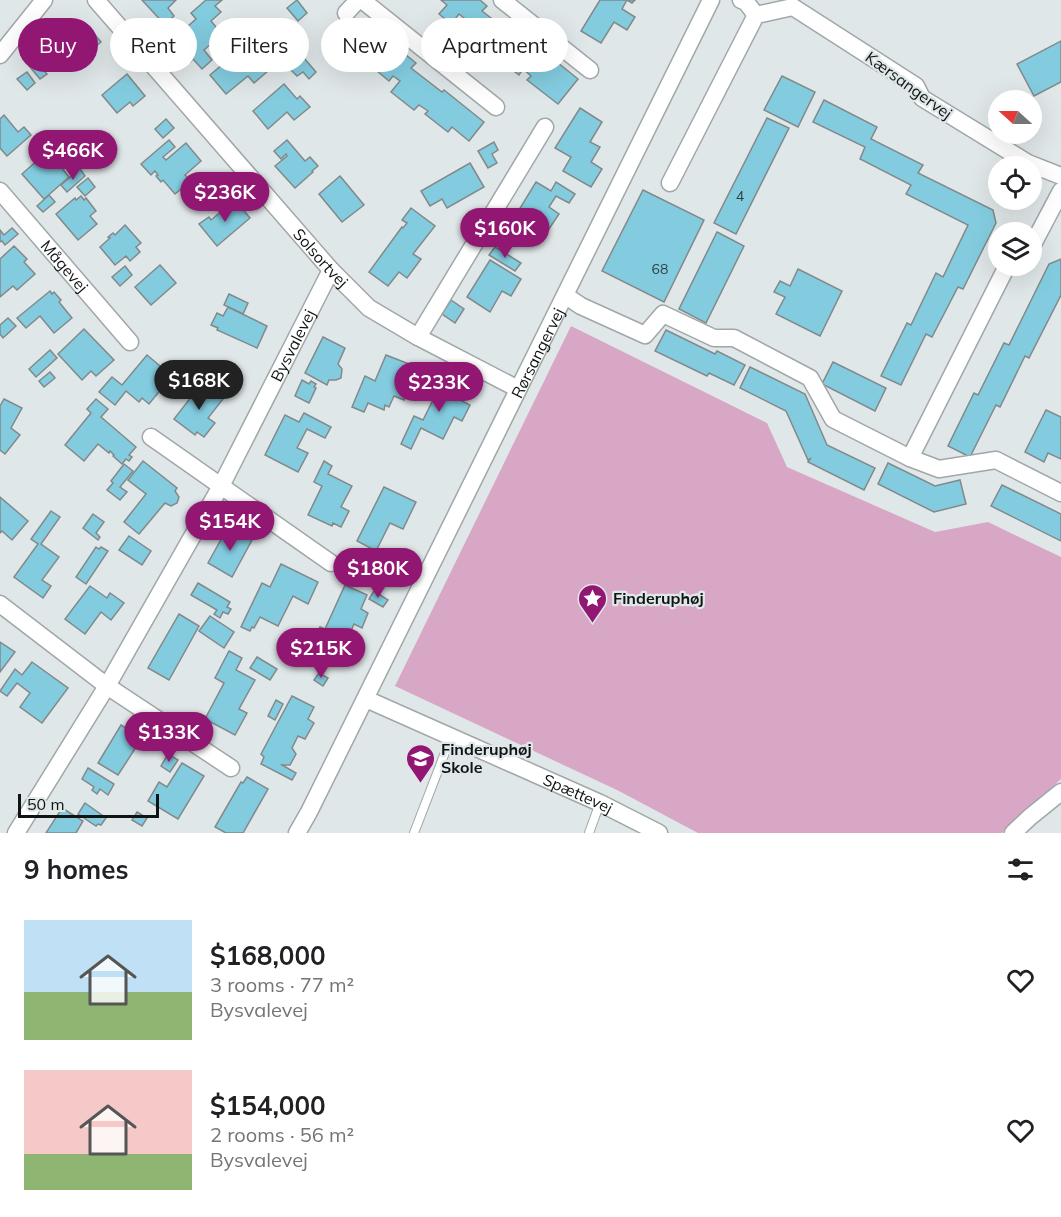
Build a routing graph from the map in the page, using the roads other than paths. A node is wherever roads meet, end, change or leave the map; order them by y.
1 (44, 0) edge
2 (96, 0) edge
3 (360, 0) edge
4 (502, 0) edge
5 (711, 0) edge
6 (741, 0) edge
7 (346, 13) dead end
8 (756, 15) junction
9 (0, 55) edge
10 (590, 70) dead end
11 (496, 107) dead end
12 (545, 127) dead end
13 (1061, 176) edge
14 (670, 183) dead end
15 (1061, 190) edge
16 (0, 191) edge
17 (1042, 227) edge
18 (331, 270) junction
19 (1002, 276) edge
20 (566, 296) junction
21 (418, 337) junction
22 (130, 342) dead end
23 (518, 389) junction
24 (151, 437) dead end
25 (910, 458) junction
26 (221, 486) junction
27 (1061, 493) edge
28 (331, 563) dead end
29 (0, 604) edge
30 (107, 686) junction
31 (366, 699) junction
32 (452, 737) junction
33 (231, 768) dead end
34 (1061, 792) edge
35 (600, 803) junction
36 (16, 833) edge
37 (297, 833) edge
38 (414, 833) edge
39 (589, 833) edge
40 (659, 833) edge
41 (1013, 833) edge

1 - 9 street
2 - 18 street, Solsortvej
3 - 7 street
3 - 11 street
4 - 10 street
5 - 20 street, Rørsangervej
6 - 8 street
8 - 13 street, Kærsangervej
8 - 14 street
12 - 21 street
15 - 17 street
16 - 22 street, Mågevej
18 - 21 street, Solsortvej
18 - 26 street, Bysvalevej
19 - 25 street
20 - 23 street, Rørsangervej
20 - 25 street
21 - 23 street, Solsortvej
23 - 31 street, Rørsangervej
24 - 26 street
25 - 27 street
26 - 28 street
26 - 30 street, Bysvalevej
29 - 30 street
30 - 33 street
30 - 36 street, Bysvalevej
31 - 32 street, Spættevej
31 - 37 street, Rørsangervej
32 - 35 street, Spættevej
32 - 38 lane
34 - 41 street
35 - 39 lane
35 - 40 street, Spættevej

